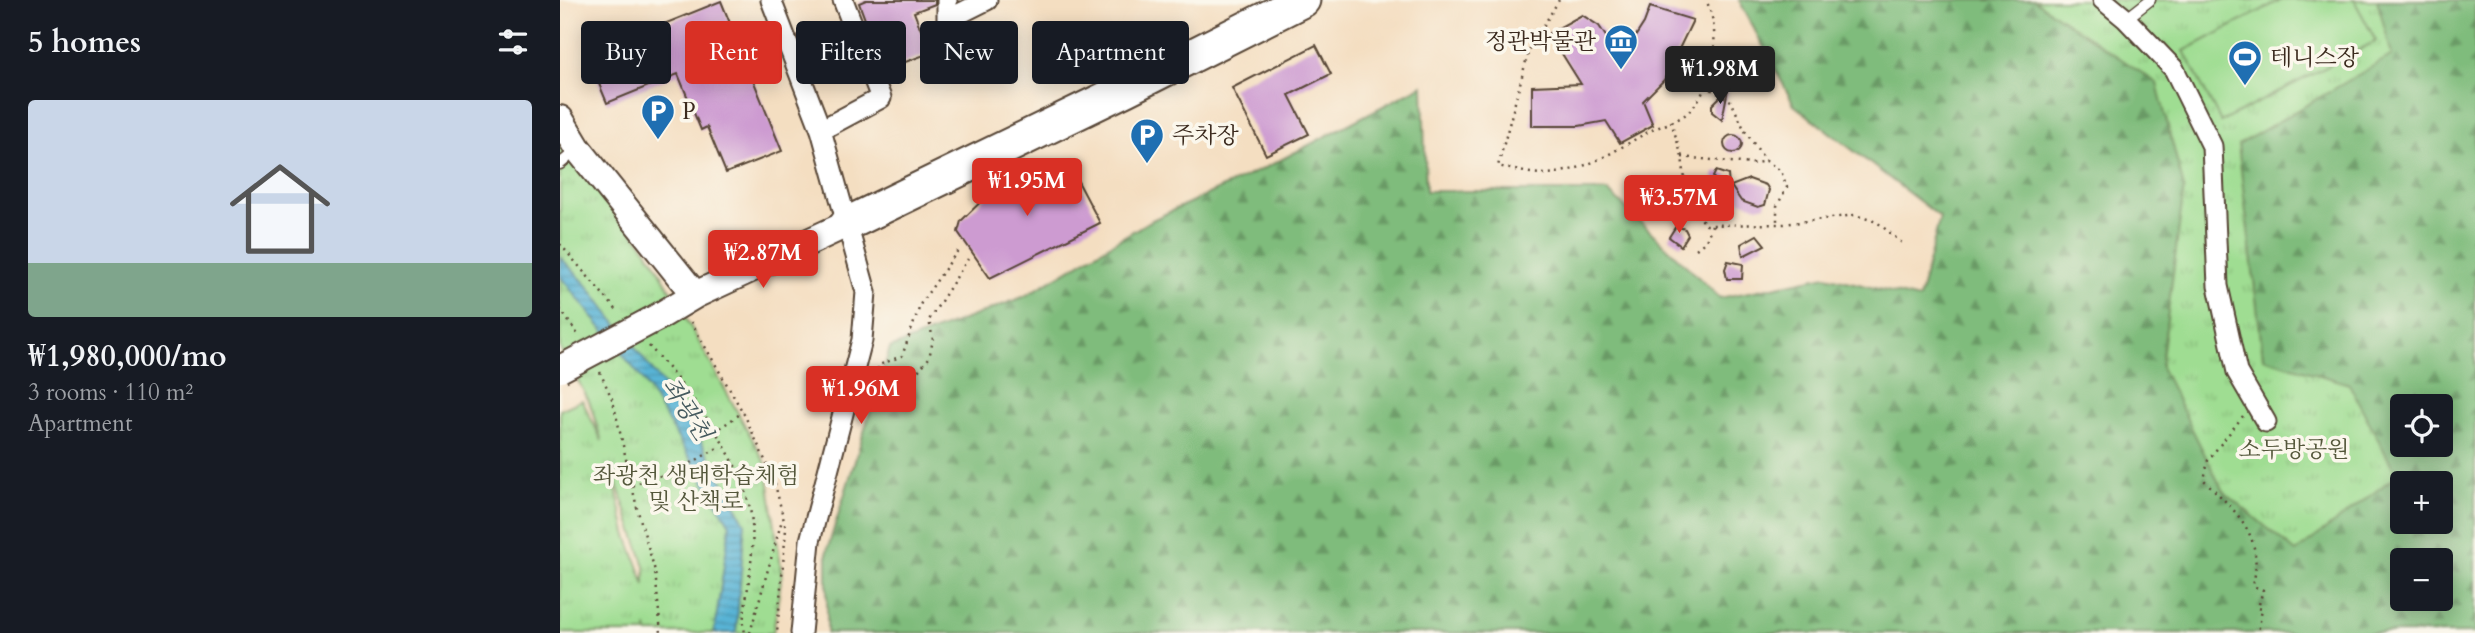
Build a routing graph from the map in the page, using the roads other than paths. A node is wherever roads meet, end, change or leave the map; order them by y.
1 (771, 0) edge
2 (843, 0) edge
3 (947, 0) edge
4 (987, 0) edge
5 (1303, 0) edge
6 (2103, 0) edge
7 (2151, 1) edge
8 (2126, 19) junction
9 (560, 119) edge
10 (821, 130) junction
11 (569, 157) edge
12 (847, 224) junction
13 (689, 299) junction
14 (560, 369) edge
15 (2266, 422) dead end
16 (801, 633) edge

1 - 10 street
2 - 10 street
3 - 4 street
5 - 12 highway
6 - 8 street
7 - 8 lane
8 - 15 street
9 - 11 main road
10 - 12 street
11 - 13 main road
12 - 13 main road
12 - 16 street
13 - 14 main road, bridge

